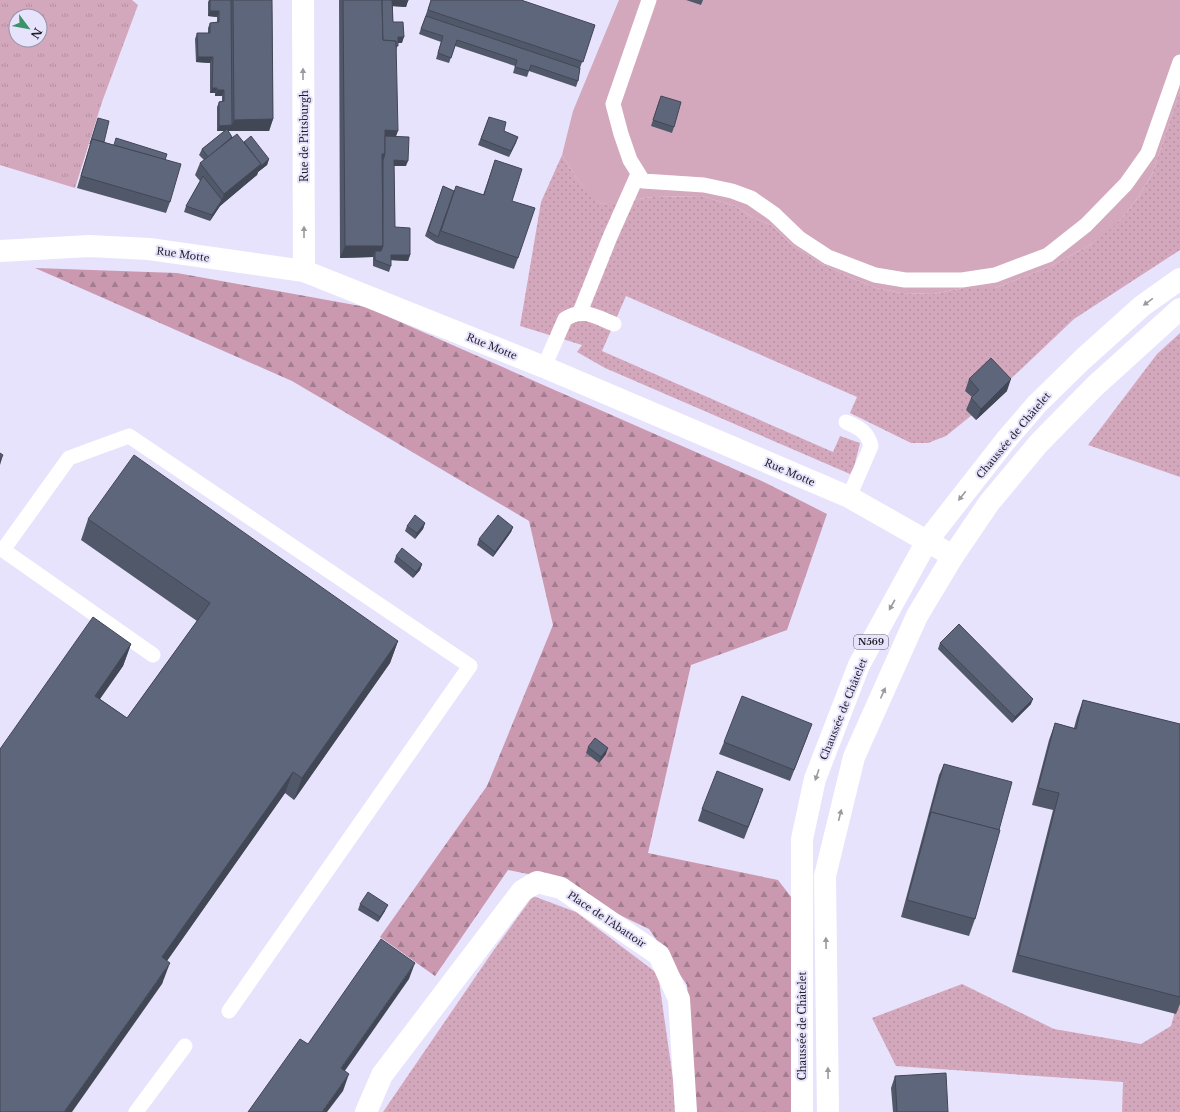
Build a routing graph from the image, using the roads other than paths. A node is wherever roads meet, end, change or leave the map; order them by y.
1 (303, 0) edge
2 (649, 0) edge
3 (1180, 62) edge
4 (638, 174) junction
5 (0, 251) edge
6 (304, 271) junction
7 (1180, 279) edge
8 (1180, 309) edge
9 (580, 312) junction
10 (614, 324) dead end
11 (544, 367) junction
12 (846, 422) dead end
13 (849, 497) junction
14 (927, 541) junction
15 (953, 556) junction
16 (153, 655) dead end
17 (229, 1011) dead end
18 (185, 1046) dead end
19 (136, 1112) edge
20 (366, 1112) edge
21 (686, 1112) edge
22 (802, 1112) edge
23 (828, 1112) edge

6 -> 1 street, Rue de Pittsburgh
2 - 4 lane
3 - 4 lane
4 - 9 lane
5 - 6 street, Rue Motte
6 - 11 street, Rue Motte
7 -> 14 street, Chaussée de Châtelet / N569
8 - 15 street, N569
9 - 10 lane
9 - 11 lane
11 - 13 street, Rue Motte
12 - 13 lane
13 - 14 street, Rue Motte
14 - 15 street, Rue Motte
14 -> 22 street, Chaussée de Châtelet / N569
23 -> 15 street, N569
16 - 17 lane
18 - 19 lane
20 - 21 street, Place de l'Abattoir

